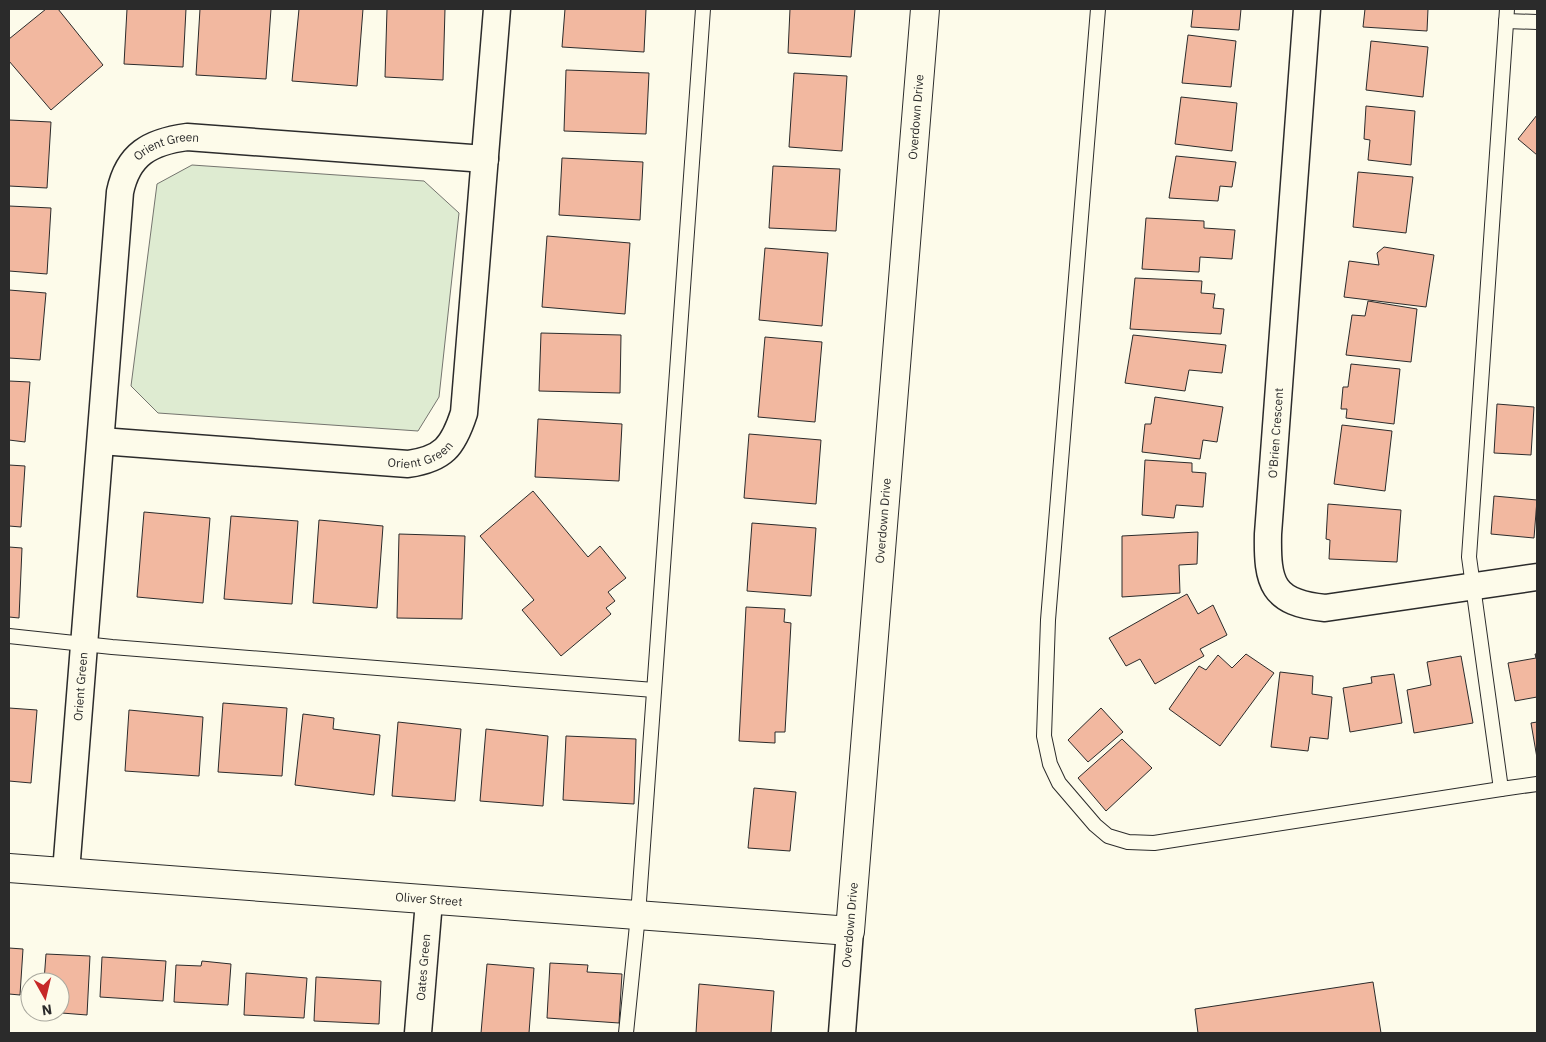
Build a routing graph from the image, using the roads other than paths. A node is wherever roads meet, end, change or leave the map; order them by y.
1 (497, 9) edge
2 (704, 9) edge
3 (925, 9) edge
4 (1098, 9) edge
5 (1308, 9) edge
6 (1506, 15) edge
7 (1537, 22) edge
8 (485, 159) junction
9 (101, 441) junction
10 (1537, 577) edge
11 (1472, 587) junction
12 (9, 636) edge
13 (85, 645) junction
14 (654, 690) junction
15 (1537, 784) edge
16 (1501, 789) junction
17 (9, 868) edge
18 (66, 872) junction
19 (430, 900) junction
20 (638, 914) junction
21 (850, 932) junction
22 (418, 1033) edge
23 (626, 1033) edge
24 (842, 1033) edge

1 - 8 street, Orient Green
2 - 14 lane
3 - 21 street, Overdown Drive
4 - 16 lane
5 - 11 street, O'Brien Crescent
6 - 7 lane
6 - 11 lane
8 - 9 street, Orient Green
8 - 9 street, Orient Green
9 - 13 street, Orient Green
10 - 11 street, O'Brien Crescent
11 - 16 lane
12 - 13 lane
13 - 14 lane
13 - 18 street, Orient Green
14 - 20 lane
15 - 16 lane
17 - 18 street, Oliver Street
18 - 19 street, Oliver Street
19 - 20 street, Oliver Street
19 - 22 street, Oates Green
20 - 21 street, Oliver Street
20 - 23 lane
21 - 24 street, Overdown Drive

